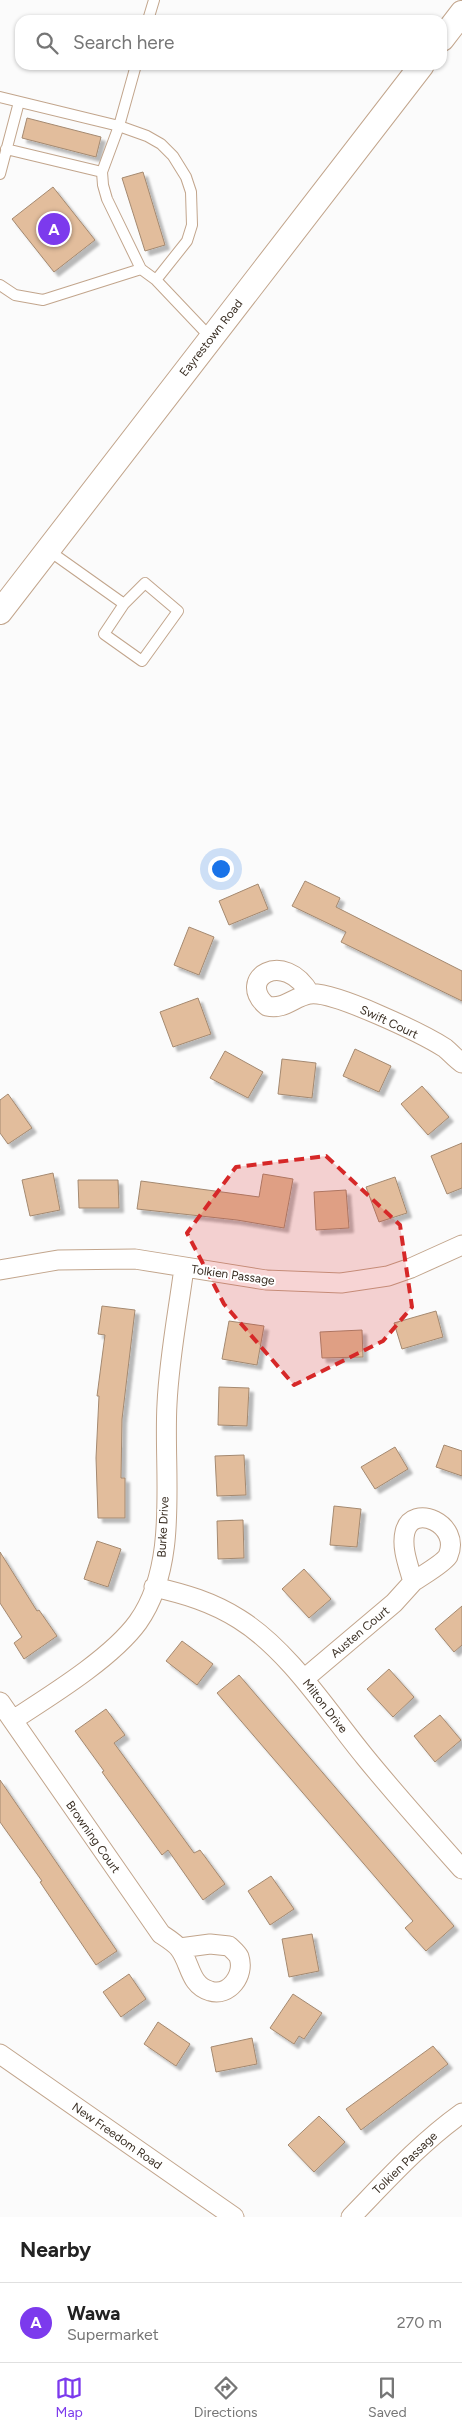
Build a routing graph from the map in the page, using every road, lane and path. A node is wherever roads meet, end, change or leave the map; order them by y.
1 (154, 0) edge
2 (462, 13) edge
3 (150, 15) edge
4 (447, 32) edge
5 (135, 70) edge
6 (418, 70) edge
7 (0, 97) edge
8 (18, 102) junction
9 (119, 126) junction
10 (6, 148) junction
11 (102, 172) junction
12 (0, 174) edge
13 (141, 269) junction
14 (156, 280) junction
15 (0, 284) edge
16 (211, 338) junction
17 (48, 550) junction
18 (124, 604) junction
19 (0, 612) edge
20 (310, 994) dead end
21 (462, 1064) edge
22 (462, 1245) edge
23 (184, 1268) junction
24 (0, 1270) edge
25 (413, 1582) dead end
26 (154, 1587) junction
27 (304, 1679) junction
28 (0, 1702) edge
29 (13, 1720) junction
30 (462, 1869) edge
31 (180, 1948) dead end
32 (0, 2054) edge
33 (462, 2113) edge
34 (234, 2217) edge
35 (352, 2217) edge

1 - 3 lane
2 - 4 street
5 - 9 lane
6 - 16 street, Eayrestown Road
7 - 8 lane
8 - 9 lane
8 - 10 lane
9 - 11 lane
9 - 14 lane
10 - 11 lane
10 - 12 lane
11 - 13 lane
13 - 14 lane
13 - 15 lane
14 - 16 lane
16 - 17 street, Eayrestown Road
17 - 18 lane
17 - 19 street, Eayrestown Road
18 - 18 lane
20 - 21 street, Swift Court
22 - 23 street, Tolkien Passage
23 - 24 street, Tolkien Passage
23 - 26 street, Burke Drive
25 - 27 street, Austen Court
26 - 27 street, Milton Drive
26 - 29 street, Burke Drive
27 - 30 street, Milton Drive
28 - 29 street, Browning Court
29 - 31 street, Browning Court
32 - 34 street, New Freedom Road
33 - 35 street, Tolkien Passage

